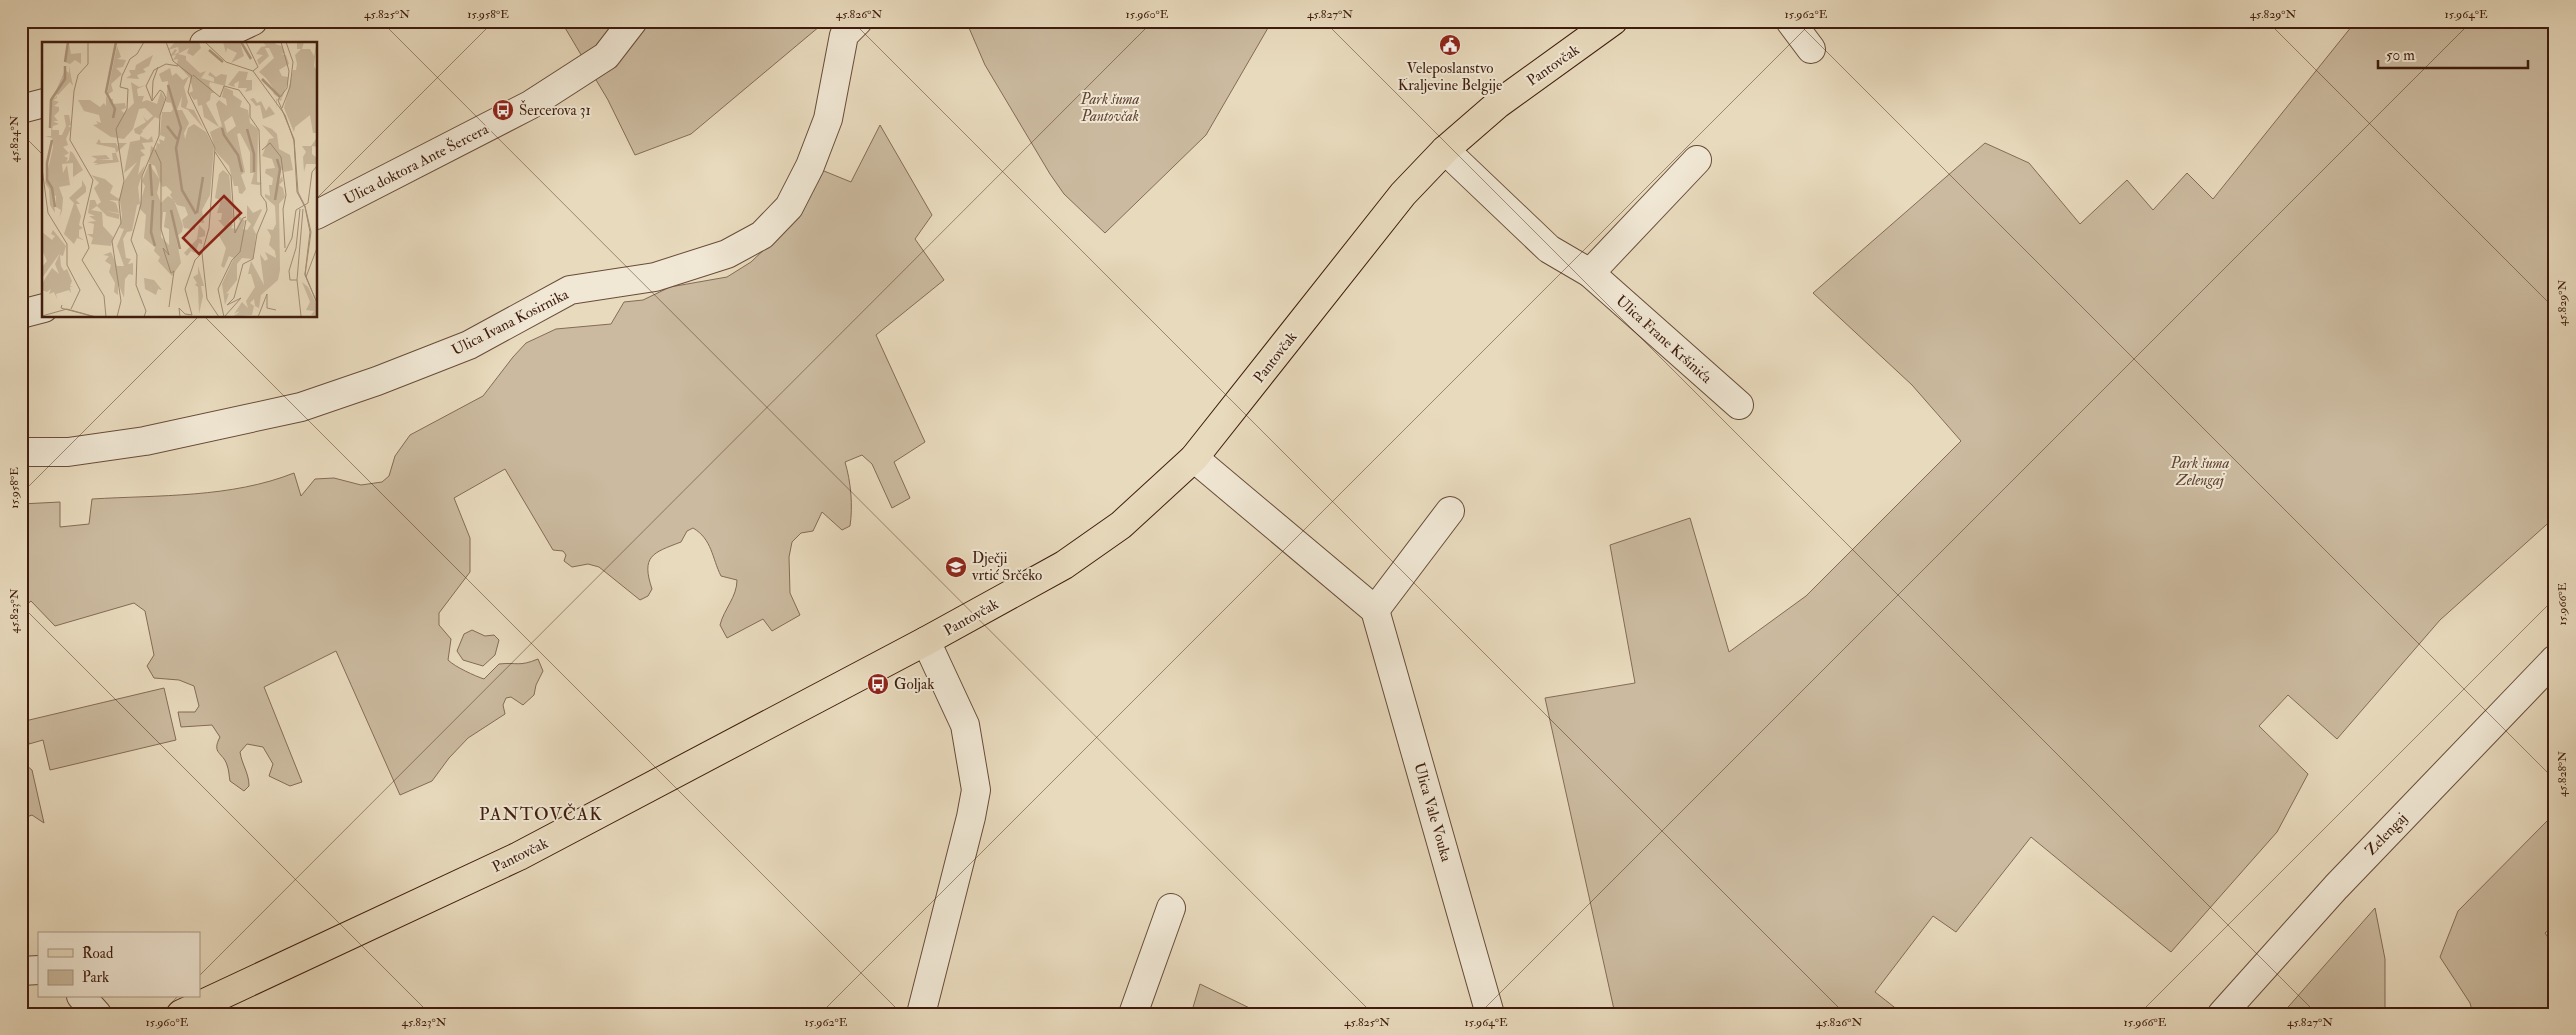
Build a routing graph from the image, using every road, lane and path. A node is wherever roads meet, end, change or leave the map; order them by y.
1 (253, 21) edge
2 (633, 21) edge
3 (858, 21) edge
4 (1613, 21) edge
5 (1790, 21) edge
6 (208, 42) edge
7 (1812, 49) dead end
8 (42, 104) edge
9 (21, 109) edge
10 (1445, 150) junction
11 (1697, 160) dead end
12 (318, 214) edge
13 (1590, 273) junction
14 (42, 309) edge
15 (21, 314) edge
16 (1739, 405) dead end
17 (21, 452) edge
18 (1194, 458) junction
19 (1450, 511) dead end
20 (1375, 610) junction
21 (926, 641) junction
22 (2555, 659) edge
23 (1171, 908) dead end
24 (38, 970) edge
25 (21, 971) edge
26 (83, 998) edge
27 (97, 1014) edge
28 (181, 1014) edge
29 (921, 1014) edge
30 (1133, 1014) edge
31 (1490, 1014) edge
32 (2222, 1014) edge

1 - 6 street
2 - 12 street, Ulica doktora Ante Šercera
3 - 17 street, Ulica Ivana Kosirnika
4 - 10 main road, Pantovčak
5 - 7 street
8 - 9 street
10 - 13 street, Ulica Frane Kršinića
10 - 18 main road, Pantovčak
11 - 13 street
13 - 16 street, Ulica Frane Kršinića
14 - 15 street
18 - 20 street
18 - 21 main road, Pantovčak
19 - 20 street
20 - 31 street, Ulica Vale Vouka
21 - 28 main road, Pantovčak
21 - 29 street
22 - 32 street, Zelengaj
23 - 30 street
24 - 25 street
26 - 27 street

